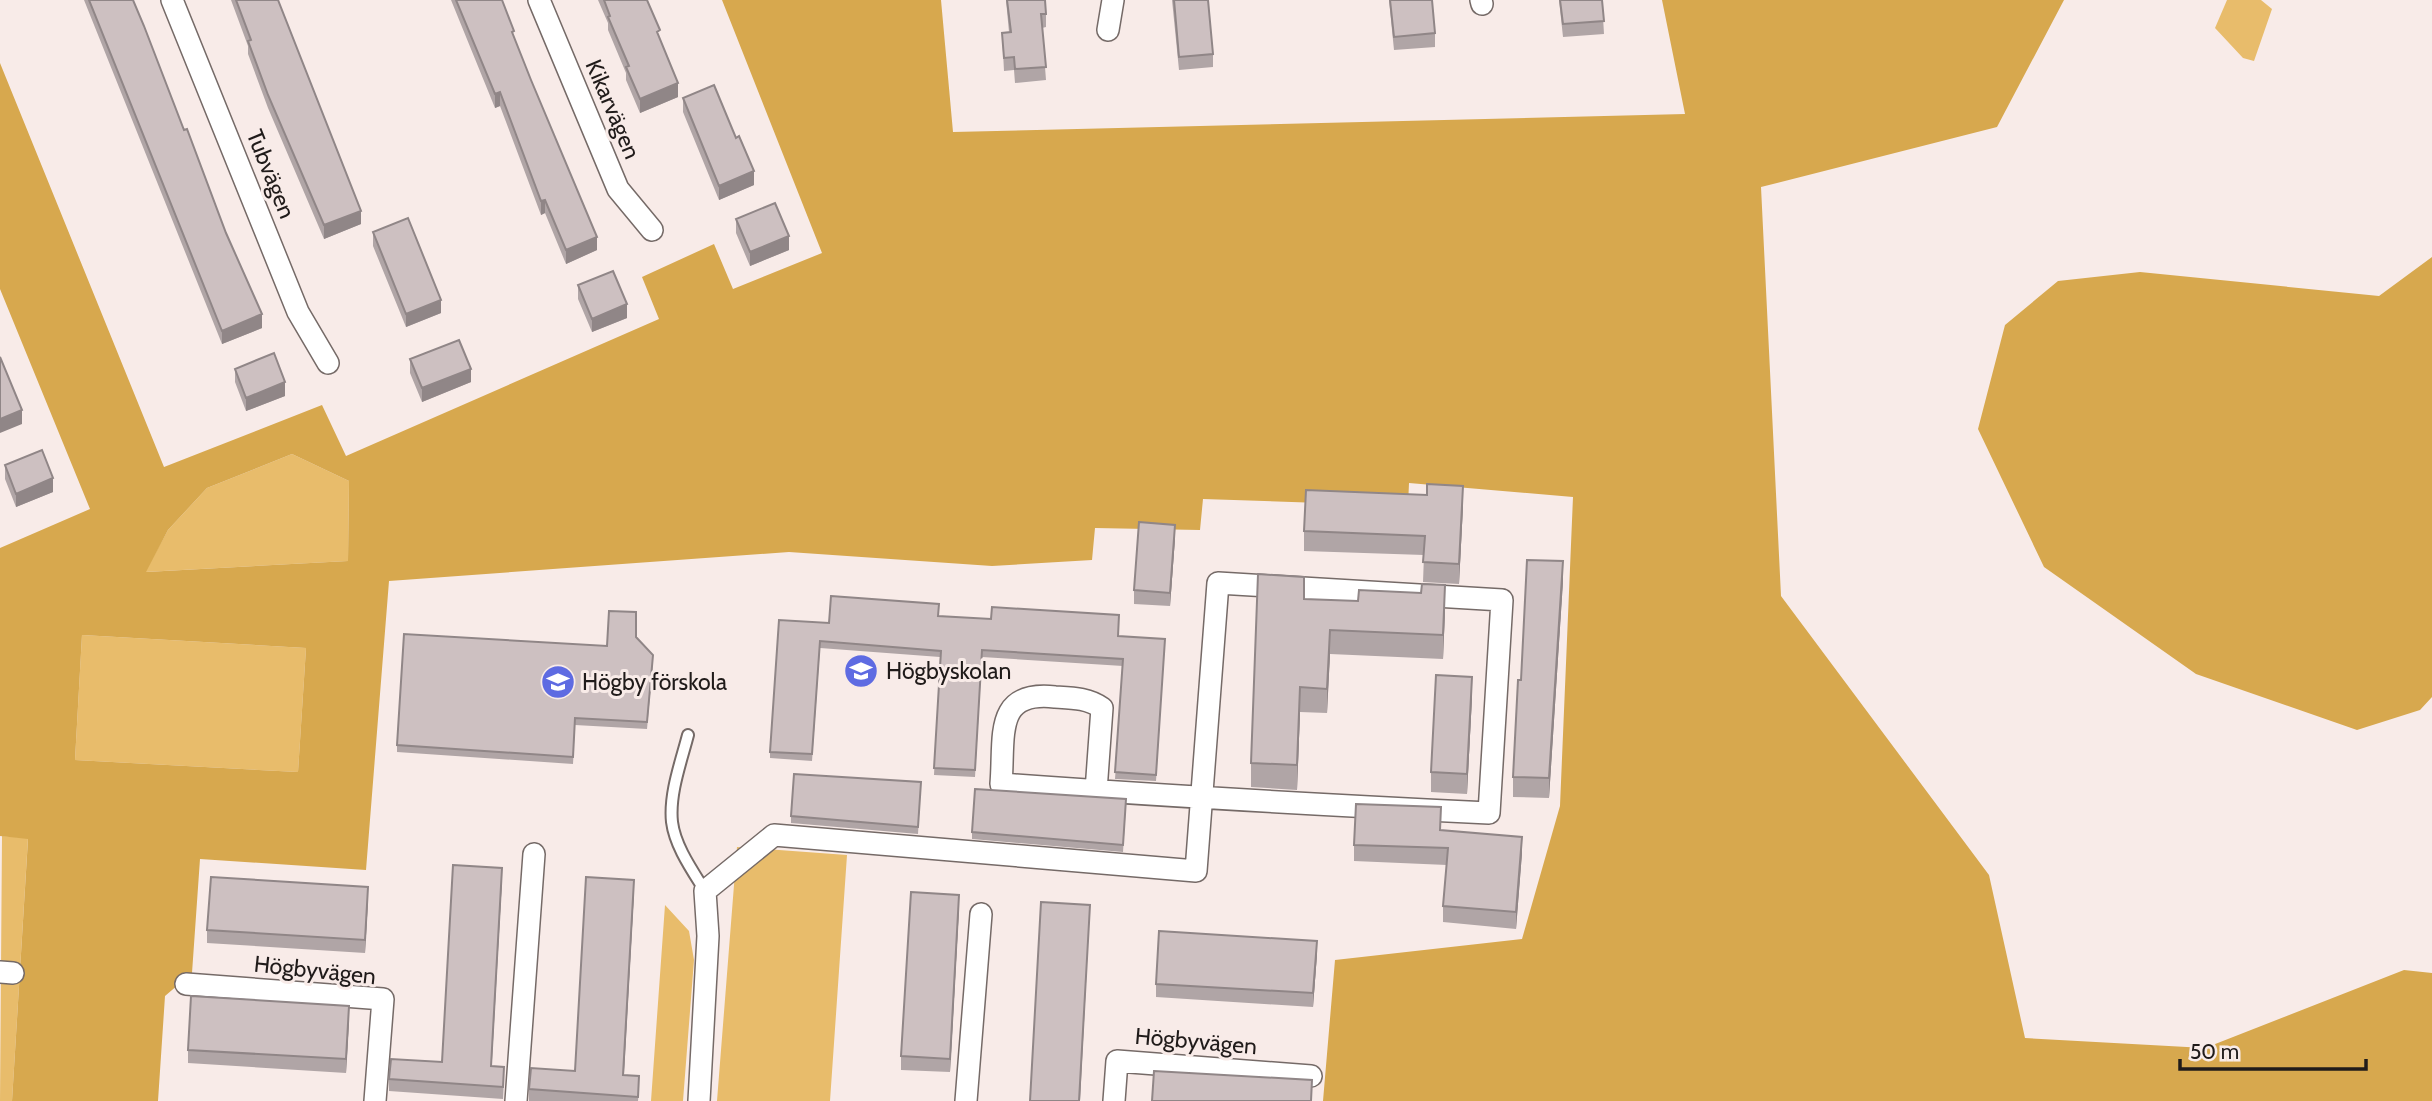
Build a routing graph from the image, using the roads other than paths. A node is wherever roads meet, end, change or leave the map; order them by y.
1 (172, 0) edge
2 (539, 0) edge
3 (1113, 0) edge
4 (1108, 30) dead end
5 (652, 230) dead end
6 (328, 363) dead end
7 (688, 735) dead end
8 (1096, 791) junction
9 (1203, 799) junction
10 (534, 854) dead end
11 (705, 891) junction
12 (981, 914) dead end
13 (186, 984) dead end
14 (1311, 1076) dead end
15 (375, 1101) edge
16 (516, 1101) edge
17 (699, 1101) edge
18 (966, 1101) edge
19 (1114, 1101) edge

1 - 6 street, Tubvägen
2 - 5 street, Kikarvägen
3 - 4 street
7 - 11 lane
8 - 8 street
8 - 9 street
9 - 9 street
9 - 11 street
10 - 16 street
11 - 17 street
12 - 18 street
13 - 15 street, Högbyvägen
14 - 19 street, Högbyvägen

